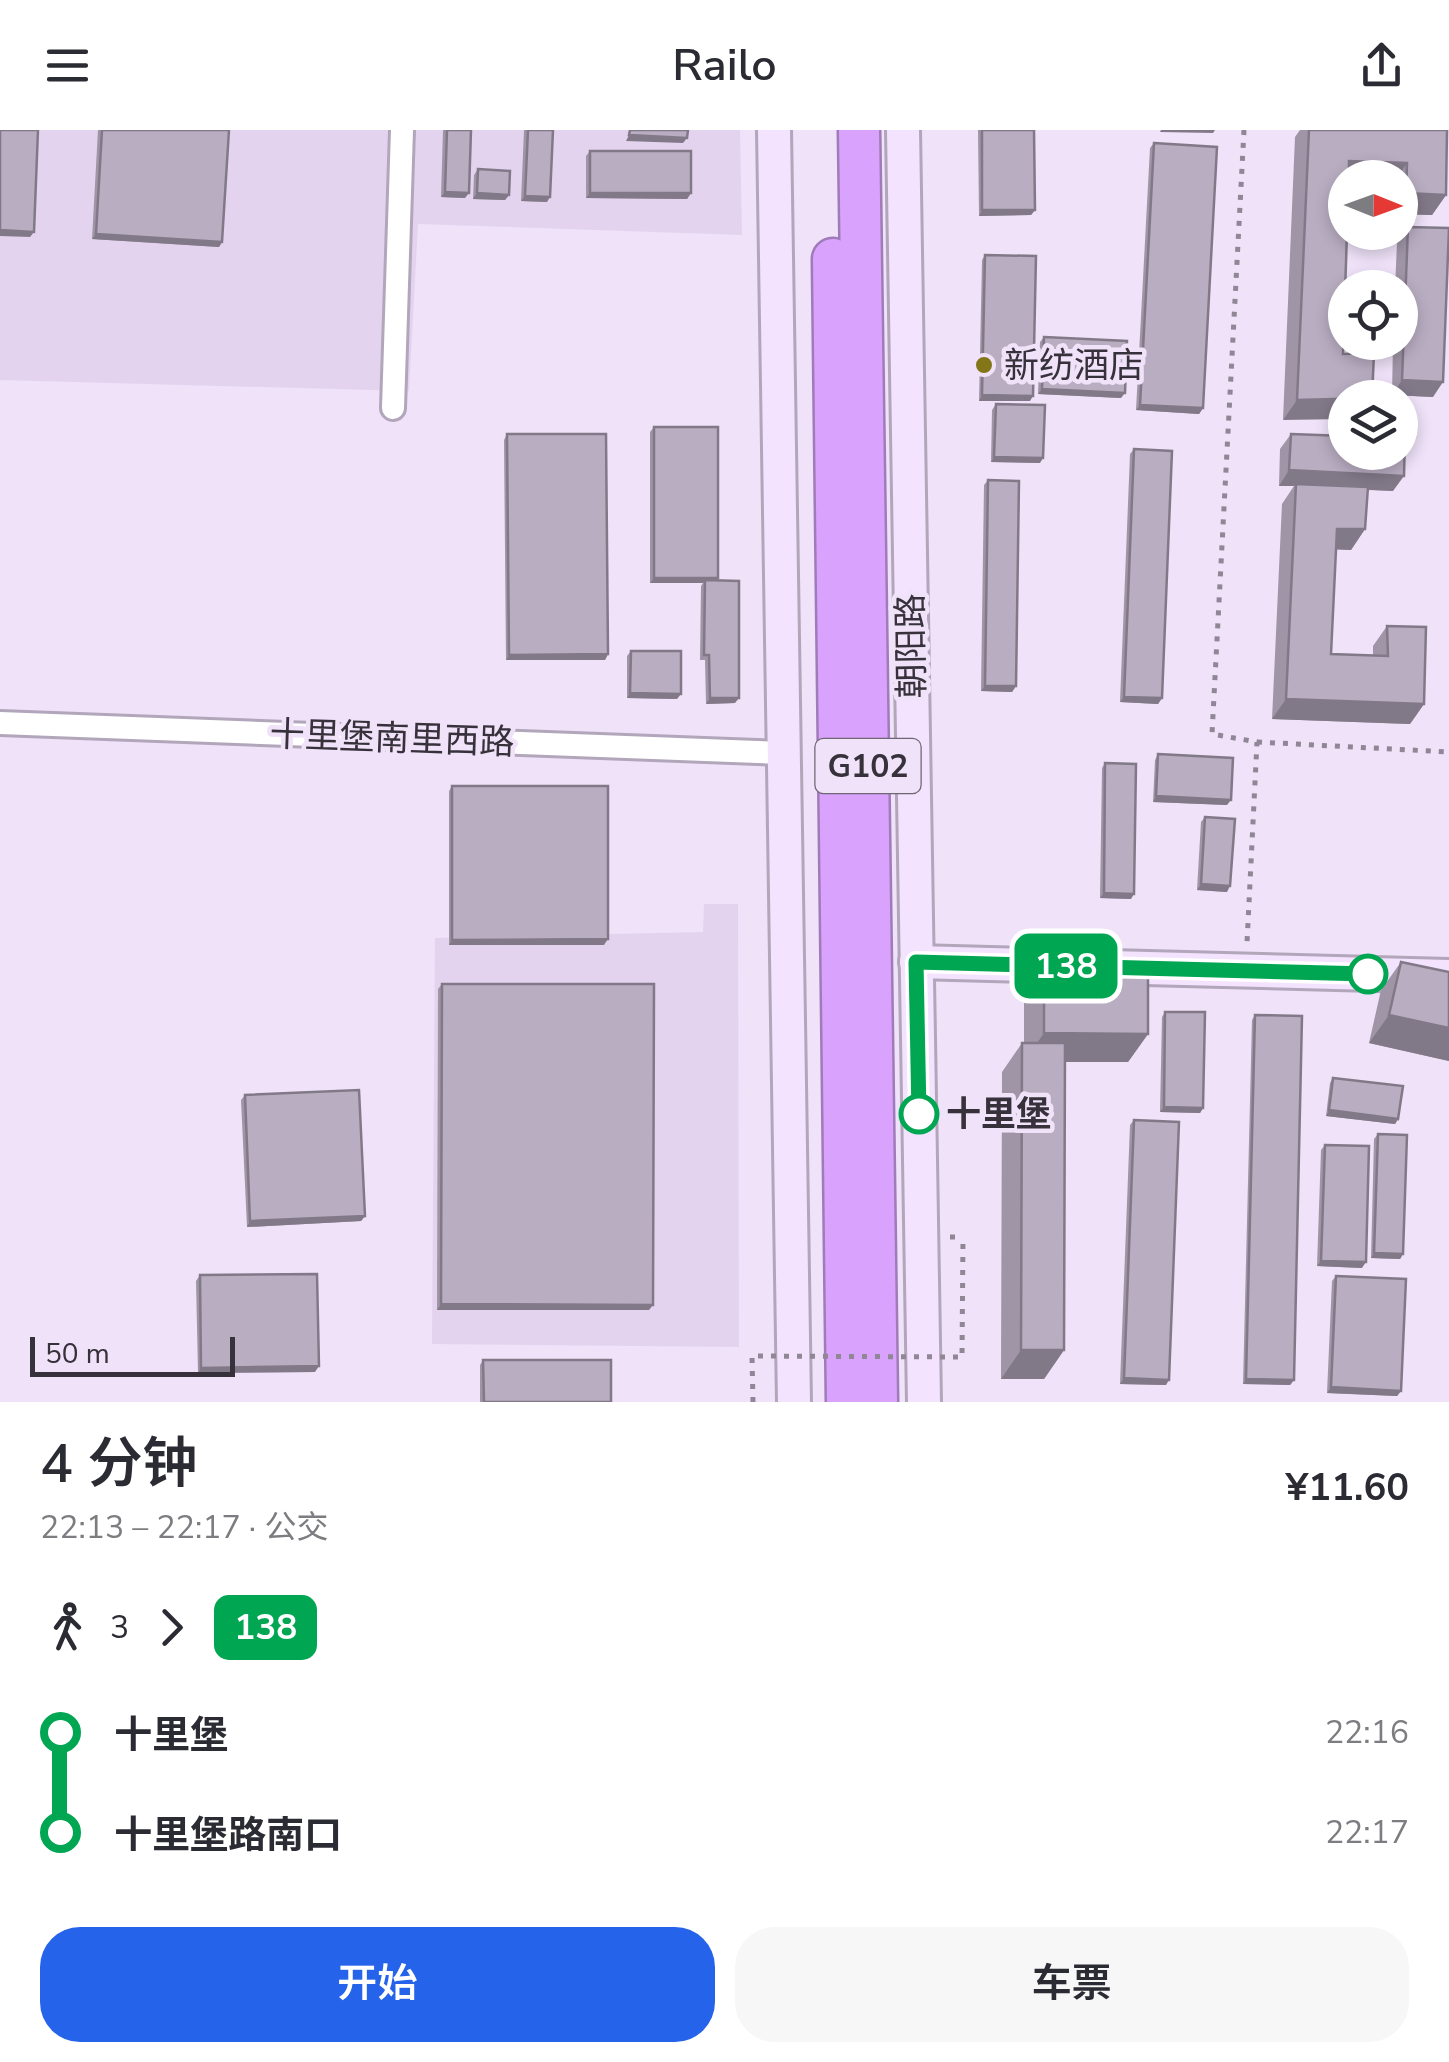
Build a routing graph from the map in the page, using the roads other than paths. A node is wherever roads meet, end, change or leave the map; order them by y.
1 (402, 130) edge
2 (774, 130) edge
3 (831, 130) edge
4 (859, 130) edge
5 (903, 130) edge
6 (393, 408) dead end
7 (0, 723) edge
8 (784, 753) junction
9 (916, 962) junction
10 (1449, 976) edge
11 (794, 1402) edge
12 (847, 1402) edge
13 (878, 1402) edge
14 (924, 1402) edge

1 - 6 street
2 - 8 street
3 - 12 highway, 朝阳路 / G102
4 - 13 highway, 朝阳路 / G102
5 - 9 street, 朝阳路
7 - 8 street, 十里堡南里西路
8 - 11 street
9 - 10 street
9 - 14 street, 朝阳路

